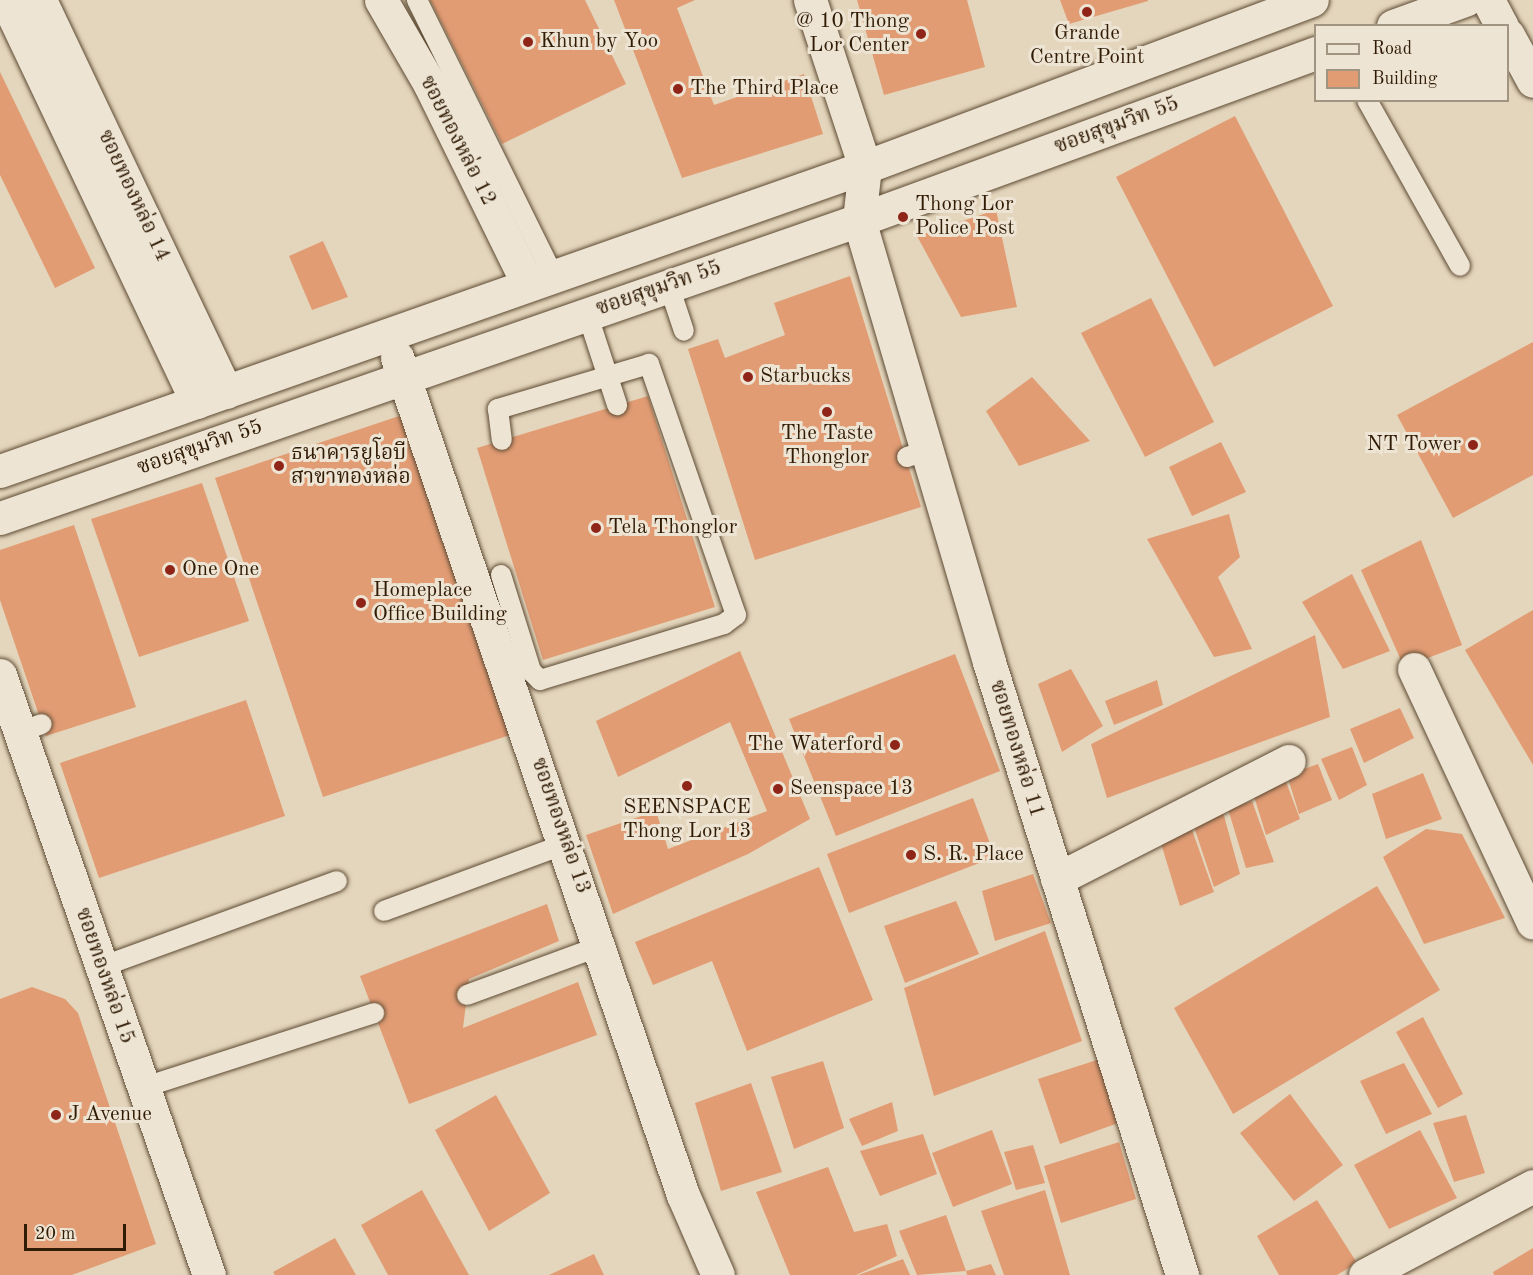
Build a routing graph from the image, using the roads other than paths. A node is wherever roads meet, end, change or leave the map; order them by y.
1 (6, 0) edge
2 (40, 0) edge
3 (381, 0) edge
4 (417, 0) edge
5 (810, 0) edge
6 (1312, 0) edge
7 (1465, 0) edge
8 (1488, 0) edge
9 (1265, 8) edge
10 (1399, 24) edge
11 (1501, 24) edge
12 (1509, 37) edge
13 (1314, 54) edge
14 (1533, 81) edge
15 (1368, 102) edge
16 (865, 167) junction
17 (859, 219) junction
18 (1460, 266) dead end
19 (540, 280) junction
20 (669, 286) junction
21 (587, 313) junction
22 (684, 331) dead end
23 (386, 336) junction
24 (608, 374) junction
25 (406, 376) junction
26 (212, 397) junction
27 (617, 405) dead end
28 (502, 440) dead end
29 (0, 471) edge
30 (0, 518) edge
31 (501, 575) dead end
32 (1414, 669) dead end
33 (0, 675) edge
34 (1289, 761) dead end
35 (565, 844) junction
36 (1057, 879) junction
37 (337, 881) dead end
38 (384, 911) dead end
39 (1533, 923) edge
40 (600, 946) junction
41 (101, 968) junction
42 (467, 995) dead end
43 (374, 1013) dead end
44 (142, 1088) junction
45 (1533, 1186) edge
46 (209, 1275) edge
47 (718, 1275) edge
48 (1182, 1275) edge
49 (1365, 1275) edge

1 - 26 street
2 - 26 street, ซอยทองหล่อ 14
3 - 19 street, ซอยทองหล่อ 12
4 - 19 lane
5 - 16 street
6 - 9 street, ซอยสุขุมวิท 55
7 - 10 street
8 - 11 street
9 - 16 street, ซอยสุขุมวิท 55
12 - 14 street
13 - 17 street, ซอยสุขุมวิท 55
15 - 18 lane
16 - 17 street
16 - 19 street, ซอยสุขุมวิท 55
17 - 20 street, ซอยสุขุมวิท 55
17 - 36 street, ซอยทองหล่อ 11
19 - 23 street, ซอยสุขุมวิท 55
20 - 21 street, ซอยสุขุมวิท 55
20 - 22 lane
21 - 24 lane
21 - 25 street, ซอยสุขุมวิท 55
23 - 25 street, ซอยทองหล่อ 13
23 - 26 street, ซอยสุขุมวิท 55
24 - 27 lane
24 - 28 lane
24 - 31 lane
25 - 30 street, ซอยสุขุมวิท 55
25 - 35 street, ซอยทองหล่อ 13
26 - 29 street, ซอยสุขุมวิท 55
32 - 39 street
33 - 41 street, ซอยทองหล่อ 15
34 - 36 street
35 - 38 lane
35 - 40 street, ซอยทองหล่อ 13
36 - 48 street, ซอยทองหล่อ 11
37 - 41 lane
40 - 42 lane
40 - 47 street, ซอยทองหล่อ 13
41 - 44 street, ซอยทองหล่อ 15
43 - 44 lane
44 - 46 street, ซอยทองหล่อ 15
45 - 49 street

